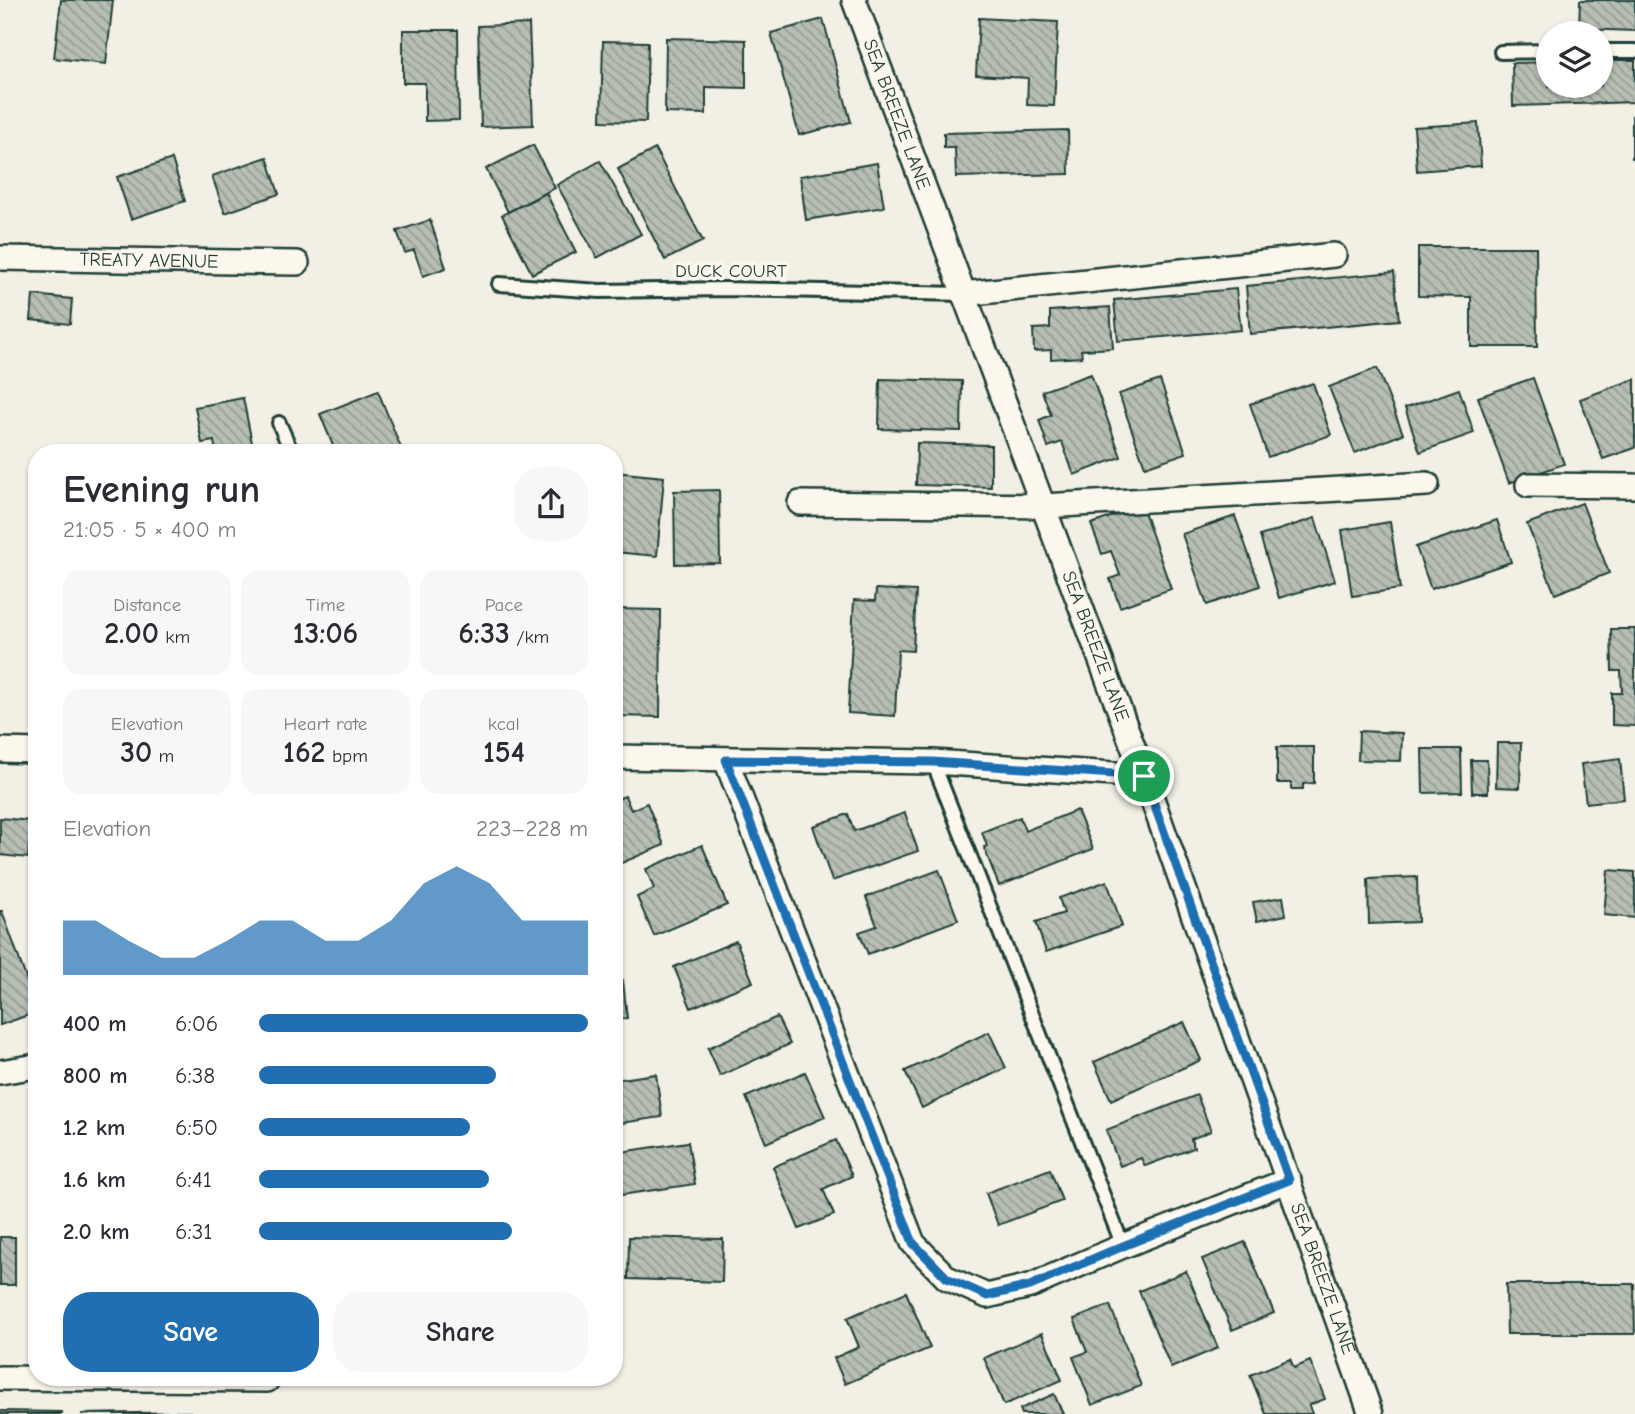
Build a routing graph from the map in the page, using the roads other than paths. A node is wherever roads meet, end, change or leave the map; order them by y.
1 (854, 0) edge
2 (1536, 51) edge
3 (1613, 51) edge
4 (1635, 51) edge
5 (1501, 52) dead end
6 (1334, 255) dead end
7 (0, 258) edge
8 (297, 263) dead end
9 (499, 284) dead end
10 (963, 294) junction
11 (279, 423) dead end
12 (288, 444) edge
13 (1427, 484) dead end
14 (1528, 485) dead end
15 (1635, 486) edge
16 (800, 503) dead end
17 (1043, 506) junction
18 (0, 750) edge
19 (28, 751) edge
20 (623, 757) edge
21 (726, 760) junction
22 (933, 762) junction
23 (1144, 776) junction
24 (28, 1067) edge
25 (0, 1072) edge
26 (1289, 1180) junction
27 (1123, 1246) junction
28 (0, 1378) edge
29 (28, 1378) edge
30 (1371, 1414) edge

1 - 10 street, SEA BREEZE LANE
2 - 5 lane
3 - 4 lane
6 - 10 street
7 - 8 street, TREATY AVENUE
9 - 10 lane, DUCK COURT
10 - 17 street, SEA BREEZE LANE
11 - 12 lane
13 - 17 street
14 - 15 street
16 - 17 street
17 - 23 street, SEA BREEZE LANE
18 - 19 street
20 - 21 street
21 - 22 street
21 - 27 street
22 - 23 street
22 - 27 lane
23 - 26 street, SEA BREEZE LANE
24 - 25 street
26 - 27 street
26 - 30 street, SEA BREEZE LANE
28 - 29 street

